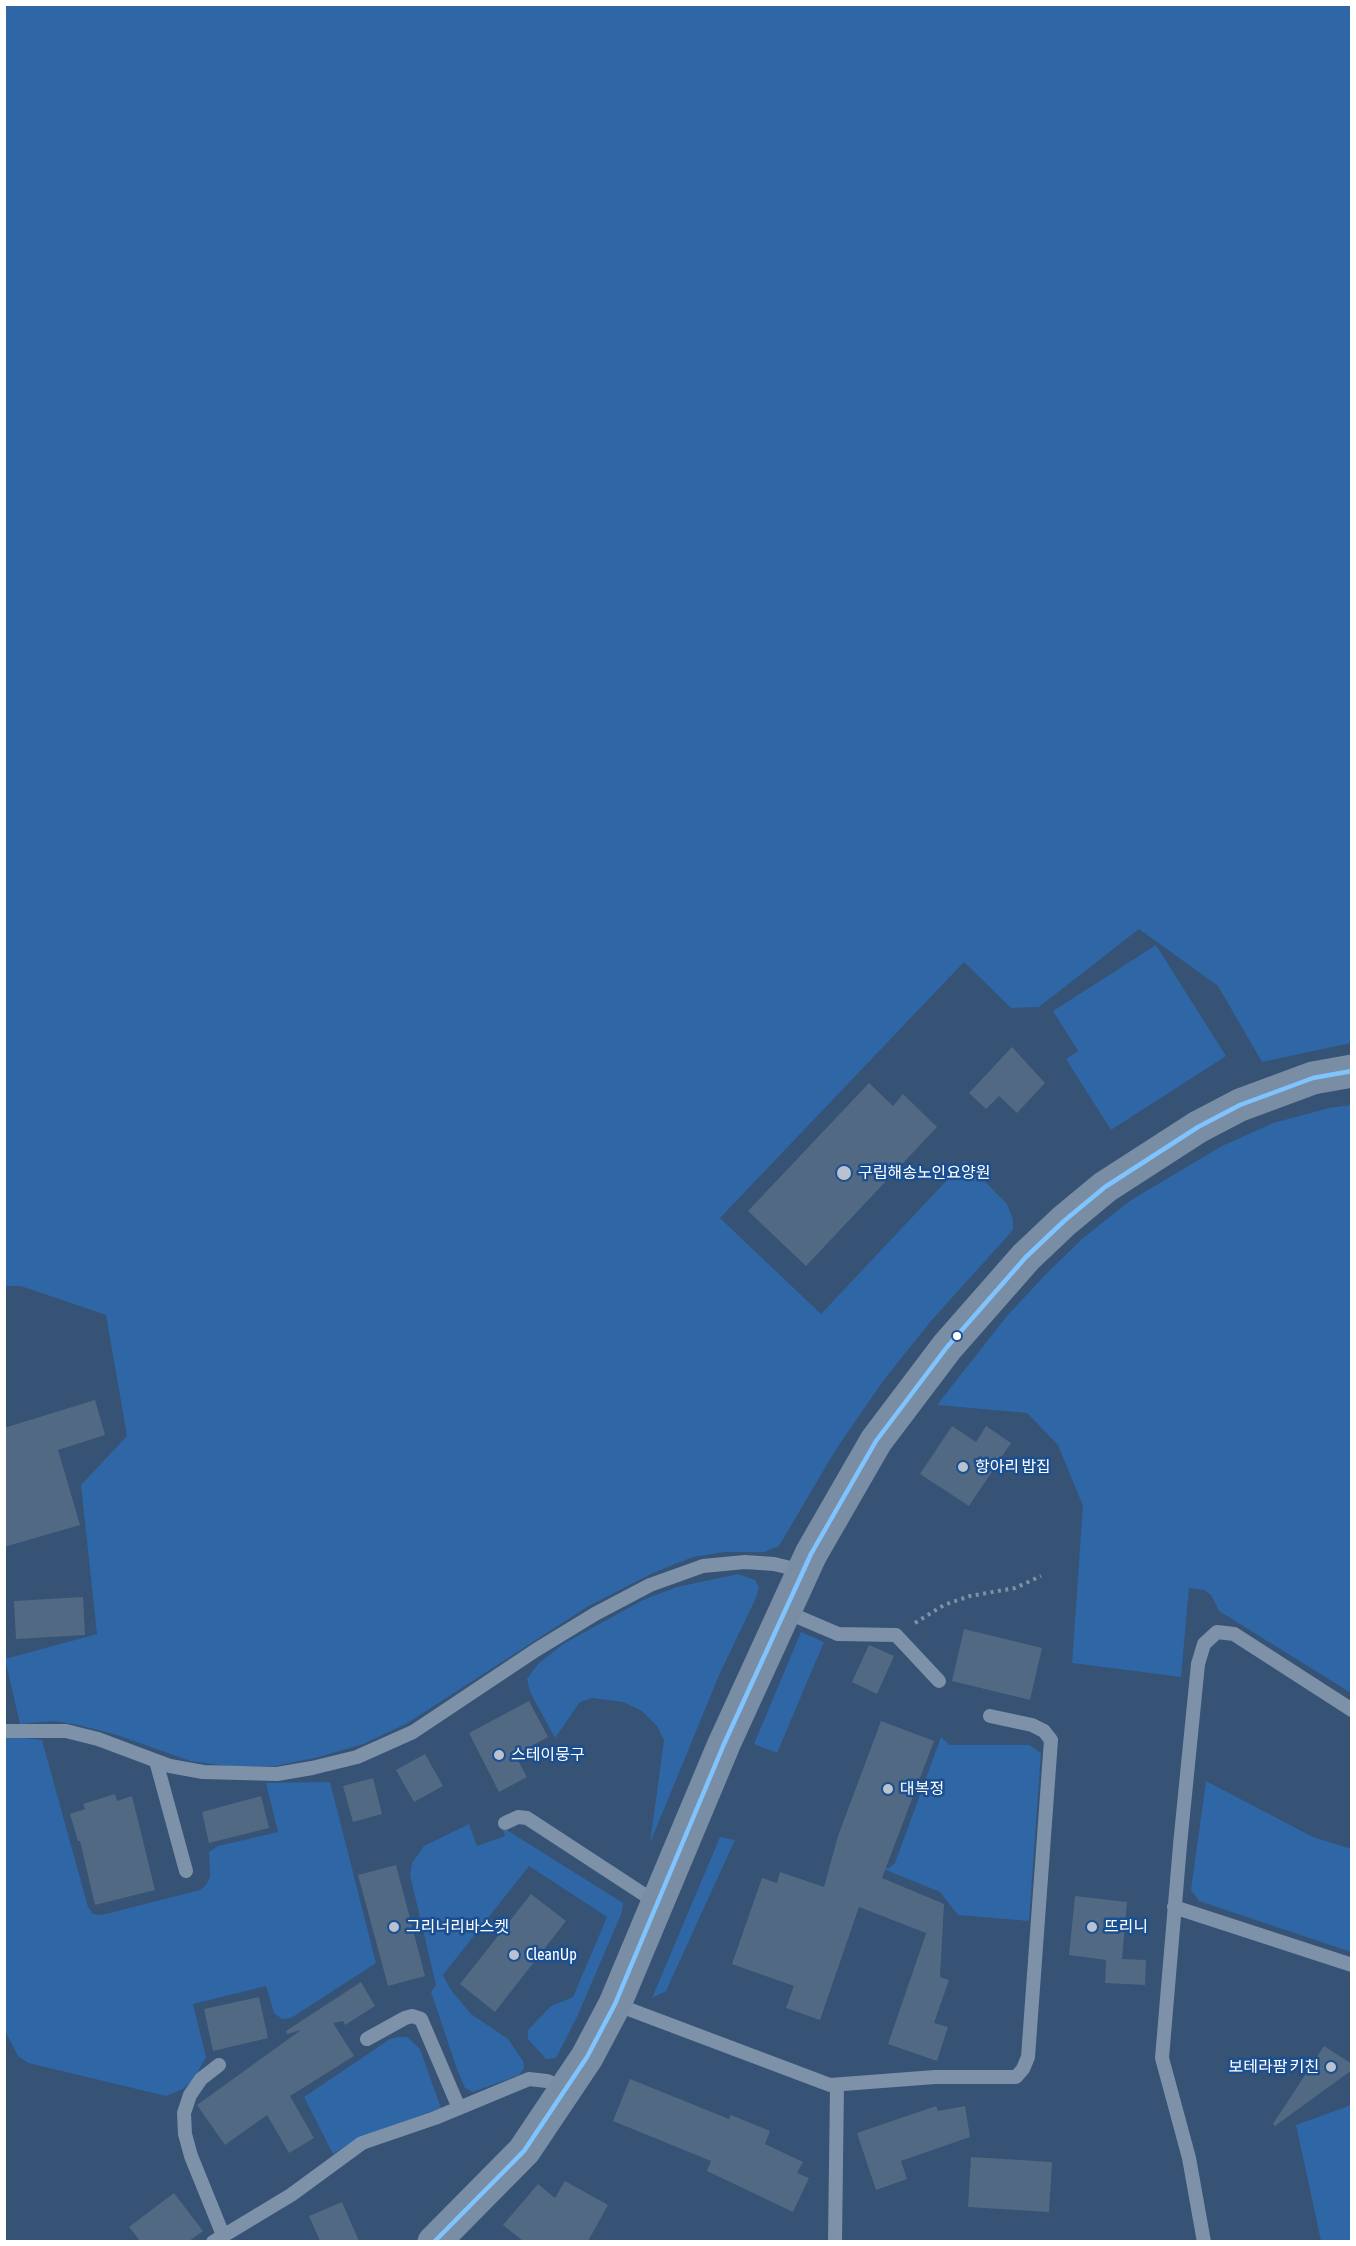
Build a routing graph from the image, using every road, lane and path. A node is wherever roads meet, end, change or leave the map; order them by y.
1 (1352, 1071) edge
2 (803, 1571) junction
3 (1041, 1576) dead end
4 (784, 1611) junction
5 (896, 1635) junction
6 (939, 1681) dead end
7 (1352, 1710) edge
8 (990, 1716) dead end
9 (4, 1731) edge
10 (156, 1761) junction
11 (505, 1823) dead end
12 (186, 1871) dead end
13 (657, 1903) junction
14 (1174, 1907) junction
15 (1352, 1965) edge
16 (615, 2004) junction
17 (367, 2039) dead end
18 (219, 2065) dead end
19 (837, 2085) junction
20 (566, 2089) junction
21 (459, 2108) junction
22 (218, 2238) edge
23 (434, 2241) edge
24 (834, 2241) edge
25 (1204, 2241) edge

1 - 2 street
2 - 4 street
2 - 10 lane
3 - 5 path
4 - 5 lane
4 - 13 street
5 - 6 lane
7 - 14 lane
8 - 19 lane
9 - 10 lane
10 - 12 lane
11 - 13 lane
13 - 16 street
14 - 15 lane
14 - 25 lane
16 - 19 lane
16 - 20 street
17 - 21 lane
18 - 22 lane
19 - 24 lane
20 - 21 lane
20 - 23 street
21 - 22 lane

